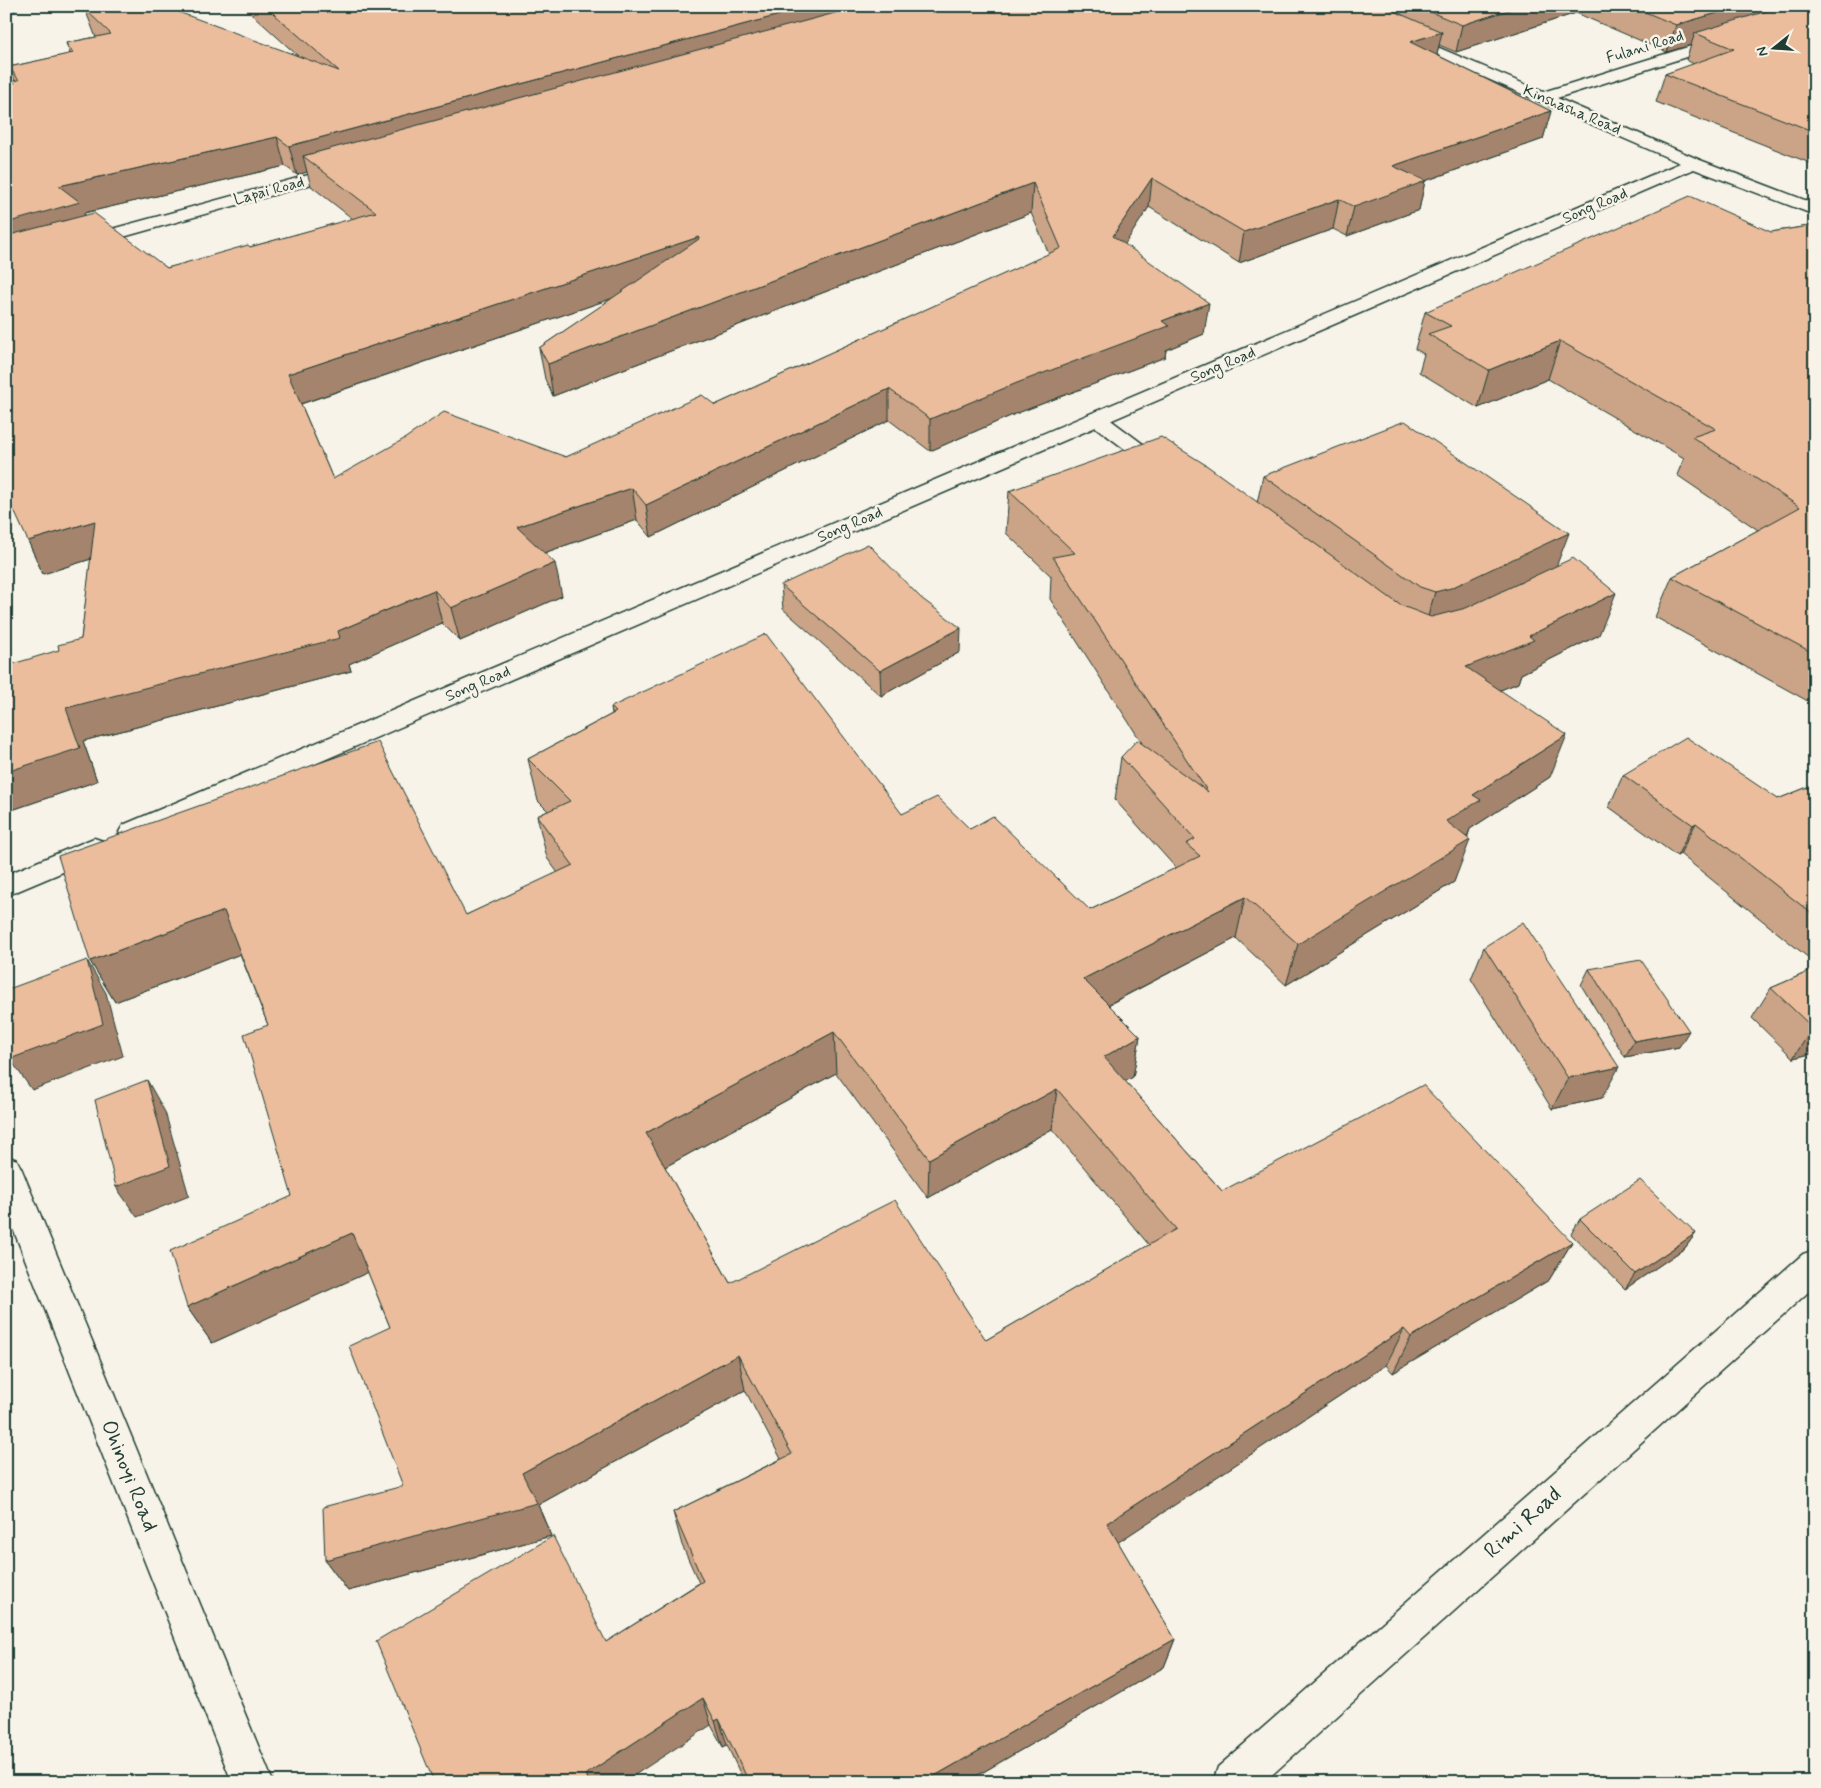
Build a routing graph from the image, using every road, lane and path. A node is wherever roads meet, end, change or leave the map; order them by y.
1 (1386, 30) edge
2 (1740, 36) edge
3 (1542, 97) junction
4 (1694, 163) junction
5 (361, 165) edge
6 (1815, 210) edge
7 (73, 245) edge
8 (1097, 419) junction
9 (1184, 483) edge
10 (6, 886) edge
11 (6, 1170) edge
12 (1815, 1265) edge
13 (252, 1782) edge
14 (1233, 1782) edge

1 - 3 street, Kinshasha Road
2 - 3 street, Fulani Road
3 - 4 street, Kinshasha Road
4 - 6 street, Kinshasha Road
4 - 8 street, Song Road
5 - 7 street, Lapai Road
8 - 9 street
8 - 10 street, Song Road
11 - 13 street, Ohinoyi Road
12 - 14 street, Rimi Road

